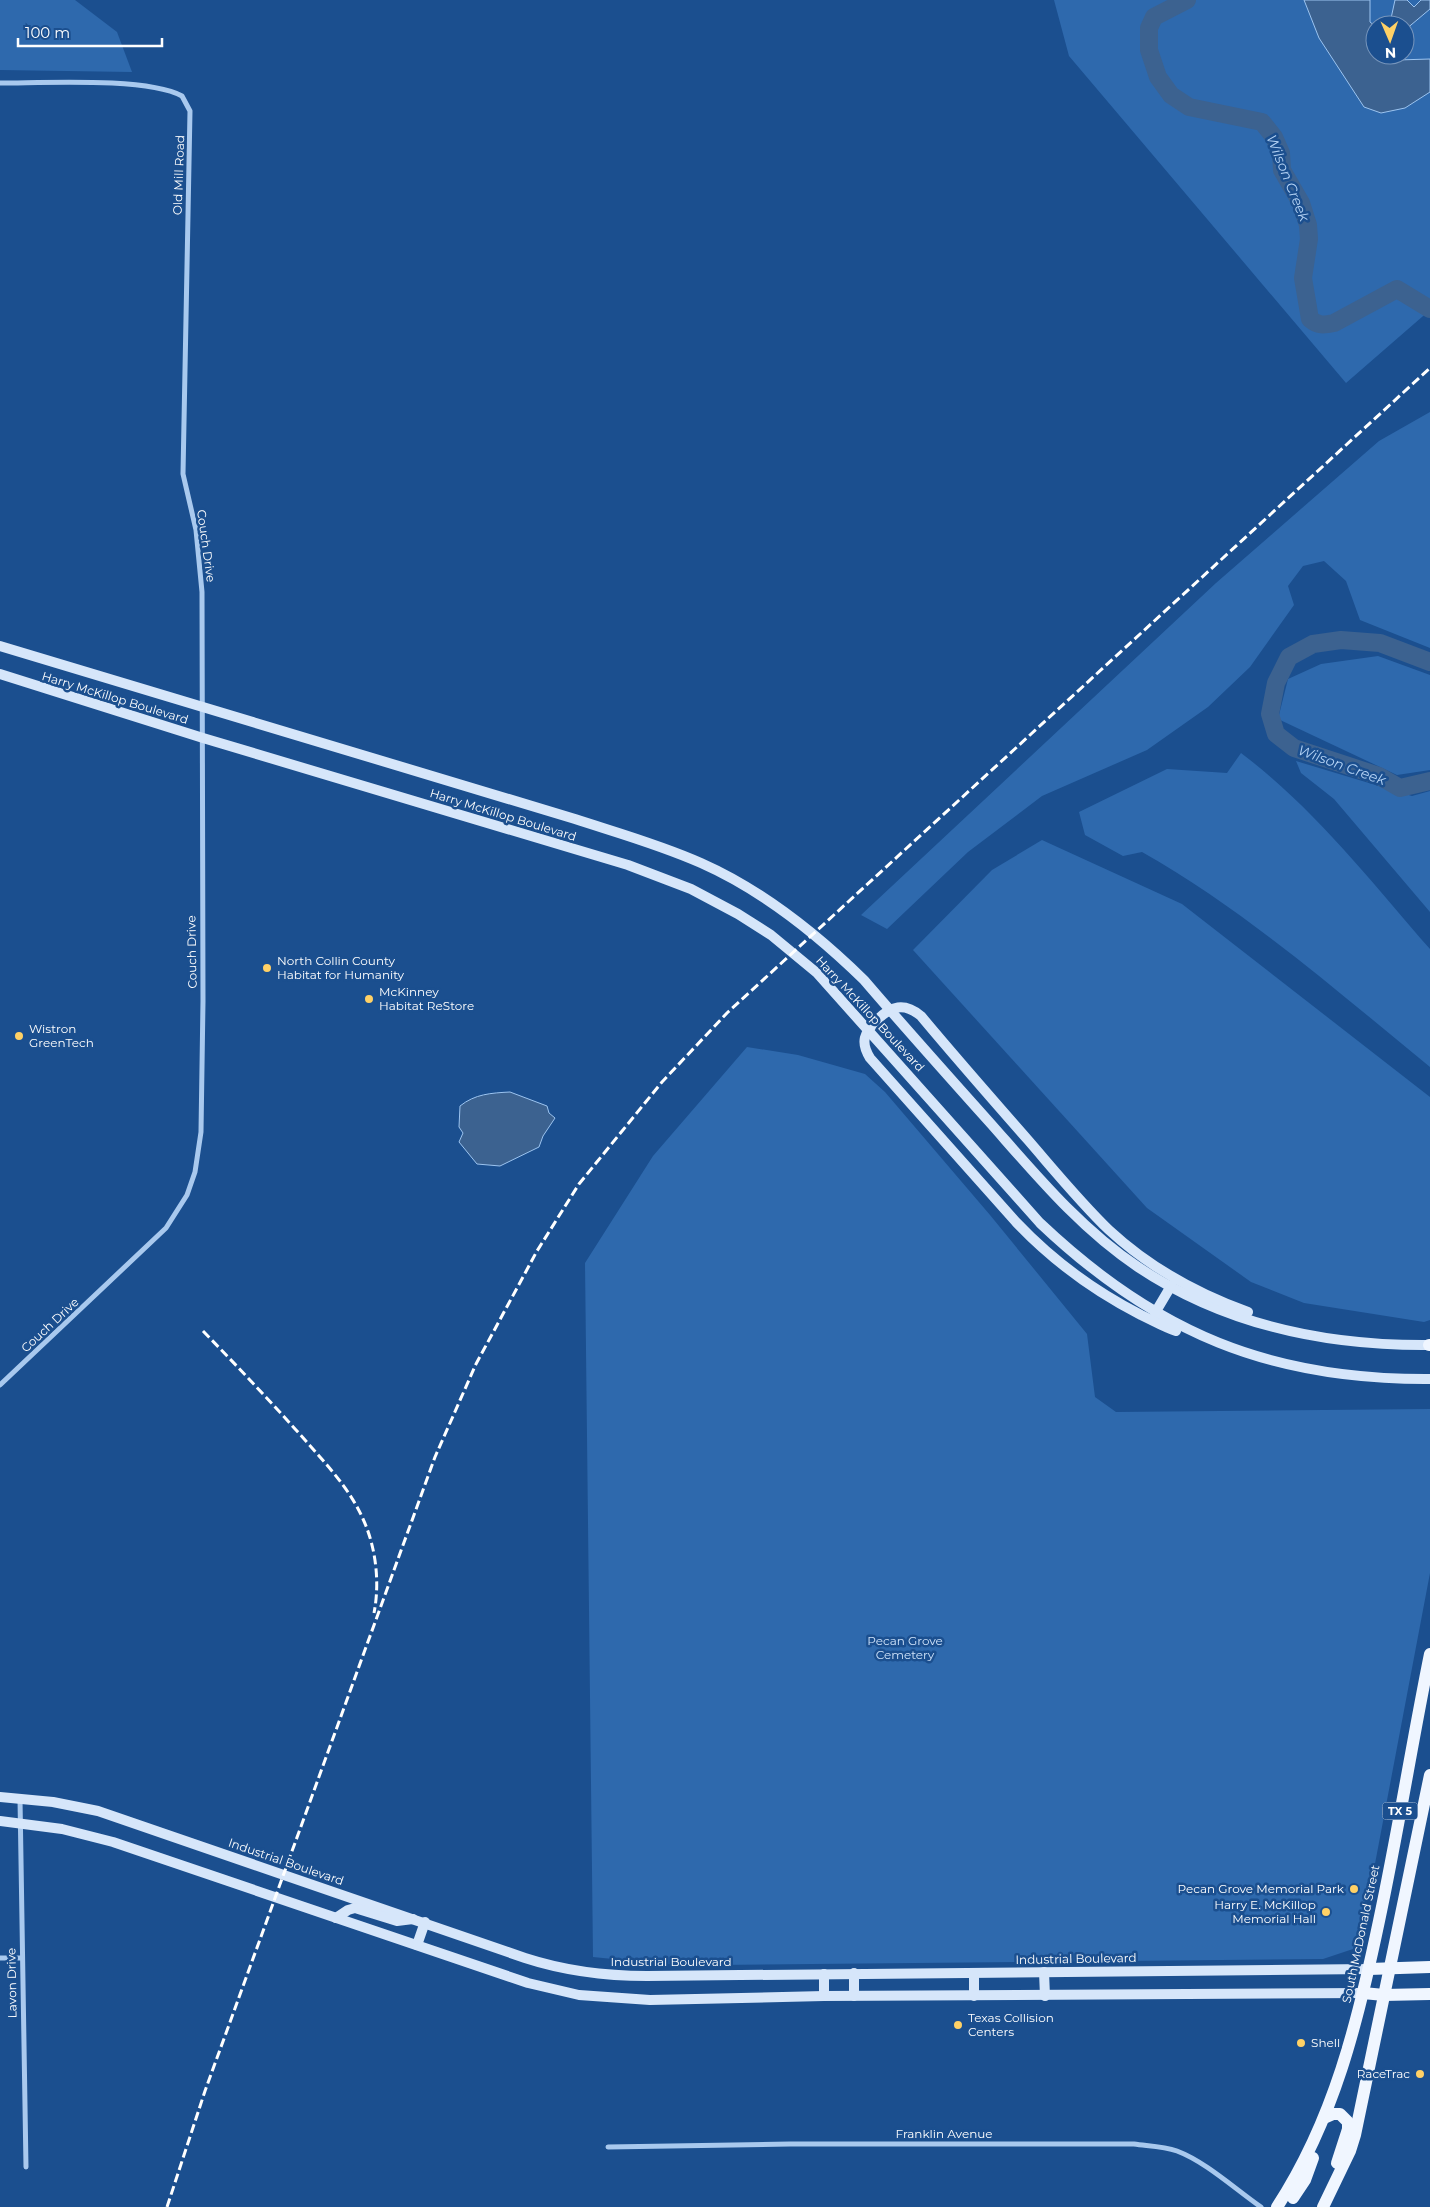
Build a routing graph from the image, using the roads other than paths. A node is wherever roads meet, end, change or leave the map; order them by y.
1 (0, 83) edge
2 (183, 442) joint
3 (0, 646) edge
4 (0, 674) edge
5 (202, 707) junction
6 (203, 738) junction
7 (1171, 1286) junction
8 (1155, 1312) junction
9 (1298, 1333) junction
10 (1204, 1337) junction
11 (1430, 1345) edge
12 (1430, 1379) edge
13 (0, 1385) edge
14 (1430, 1654) edge
15 (1430, 1775) edge
16 (0, 1798) edge
17 (20, 1799) junction
18 (1400, 1810) junction
19 (1422, 1813) junction
20 (0, 1821) edge
21 (20, 1823) junction
22 (1388, 1881) junction
23 (1408, 1881) junction
24 (336, 1918) junction
25 (420, 1921) junction
26 (417, 1945) junction
27 (0, 1958) edge
28 (22, 1958) junction
29 (1430, 1967) edge
30 (1369, 1968) junction
31 (1390, 1968) junction
32 (1044, 1972) junction
33 (854, 1973) junction
34 (974, 1973) junction
35 (824, 1974) junction
36 (1363, 1993) junction
37 (1430, 1994) edge
38 (1384, 1995) junction
39 (824, 1996) junction
40 (854, 1996) junction
41 (974, 1996) junction
42 (1045, 1996) junction
43 (1324, 2118) junction
44 (1316, 2135) junction
45 (608, 2147) dead end
46 (26, 2167) dead end
47 (1336, 2183) junction
48 (1261, 2207) edge
49 (1278, 2207) edge
50 (1288, 2207) edge
51 (1324, 2207) edge

1 - 2 street, Old Mill Road
2 - 5 street, Couch Drive
3 - 5 main road, Harry McKillop Boulevard
4 - 6 main road, Harry McKillop Boulevard
5 - 6 street, Couch Drive
5 - 7 main road, Harry McKillop Boulevard
6 - 8 main road, Harry McKillop Boulevard
6 - 13 street, Couch Drive
7 - 8 main road
7 - 9 main road, Harry McKillop Boulevard
8 - 10 main road, Harry McKillop Boulevard
9 - 10 main road
9 - 11 main road, Harry McKillop Boulevard
10 - 12 main road, Harry McKillop Boulevard
14 - 18 main road, South McDonald Street / TX 5
15 - 19 main road, TX 5
16 - 17 main road, Industrial Boulevard
17 - 21 street, Lavon Drive
17 - 25 main road, Industrial Boulevard
18 - 19 main road
18 - 22 main road, South McDonald Street / TX 5
19 - 23 main road, TX 5
20 - 21 main road
21 - 24 main road
21 - 28 street, Lavon Drive
22 - 23 main road
22 - 30 main road, South McDonald Street / TX 5
23 - 31 main road, TX 5
24 - 25 main road
24 - 26 main road
25 - 26 main road
25 - 35 main road, Industrial Boulevard
26 - 39 main road
27 - 28 street
28 - 46 street, Lavon Drive
29 - 31 main road
30 - 31 main road
30 - 32 main road, Industrial Boulevard
30 - 36 main road, South McDonald Street / TX 5
31 - 38 main road, TX 5
32 - 34 main road, Industrial Boulevard
32 - 42 main road
33 - 34 main road, Industrial Boulevard
33 - 35 main road, Industrial Boulevard
33 - 40 main road
34 - 41 main road
35 - 39 main road
36 - 38 main road
36 - 42 main road
36 - 43 main road, South McDonald Street / TX 5
37 - 38 main road
38 - 47 main road, TX 5
39 - 40 main road
40 - 41 main road
41 - 42 main road
43 - 44 main road, South McDonald Street / TX 5
43 - 47 main road
44 - 49 main road, South McDonald Street / TX 5
44 - 50 main road
45 - 48 street, Franklin Avenue
47 - 51 main road, TX 5

